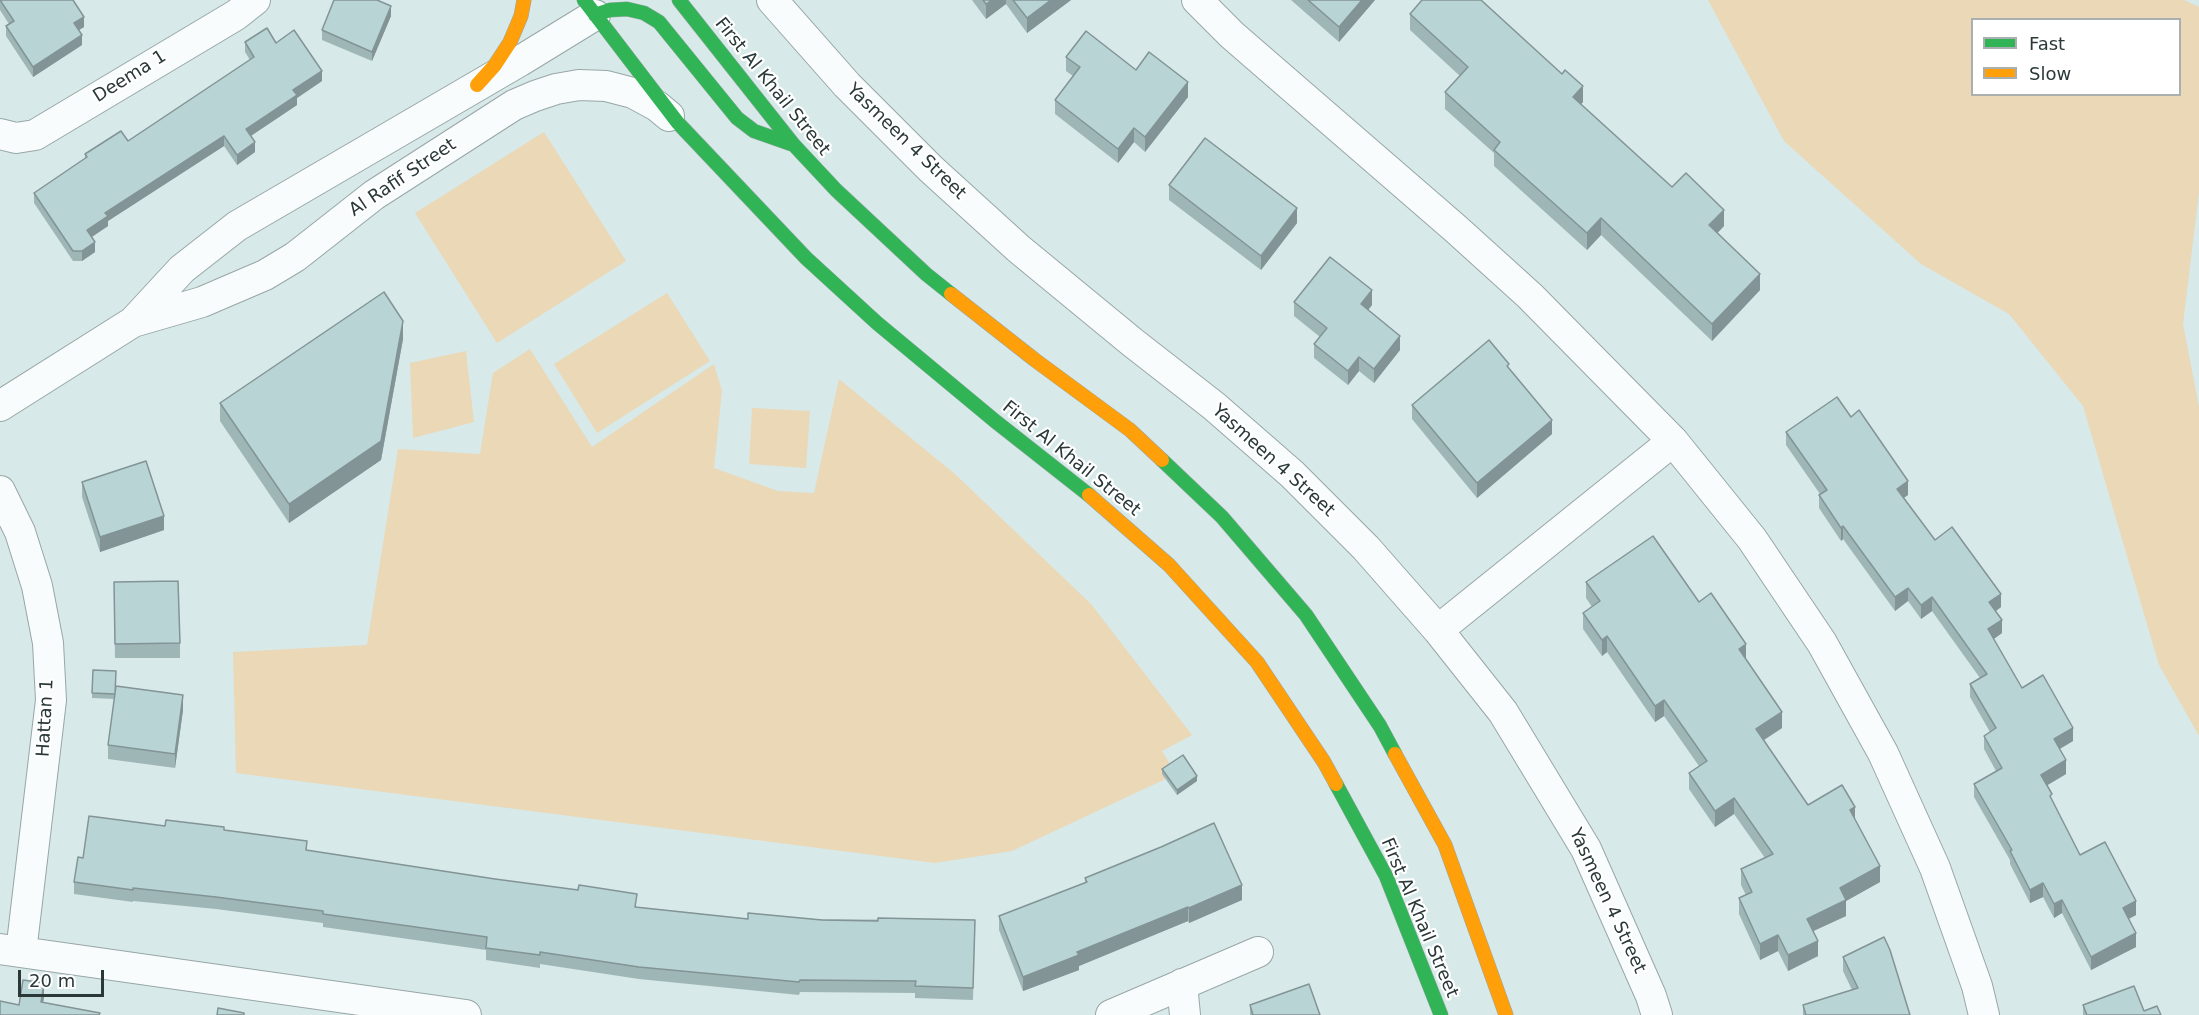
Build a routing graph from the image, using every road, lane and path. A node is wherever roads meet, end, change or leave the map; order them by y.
1 (255, 0) edge
2 (524, 0) edge
3 (679, 0) edge
4 (771, 0) edge
5 (1197, 0) edge
6 (589, 7) edge
7 (477, 86) junction
8 (678, 123) junction
9 (0, 134) edge
10 (793, 144) junction
11 (132, 322) junction
12 (0, 406) edge
13 (1673, 441) junction
14 (0, 490) edge
15 (1438, 630) junction
16 (11, 951) edge
17 (1258, 952) dead end
18 (1182, 984) junction
19 (466, 1015) edge
20 (1111, 1015) edge
21 (1185, 1015) edge
22 (1441, 1015) edge
23 (1506, 1015) edge
24 (1657, 1015) edge
25 (1984, 1015) edge

1 - 9 street, Deema 1
2 - 7 main road
3 - 10 main road, First Al Khail Street
4 - 15 street, Yasmeen 4 Street
5 - 13 street
6 - 7 street, Al Rafif Street
6 - 8 main road, First Al Khail Street
6 - 10 main road
7 - 11 street, Al Rafif Street
8 - 11 street, Al Rafif Street
8 - 22 main road, First Al Khail Street
10 - 23 main road, First Al Khail Street
11 - 12 street, Al Rafif Street
13 - 15 street
13 - 25 street
14 - 16 street, Hattan 1
15 - 24 street, Yasmeen 4 Street
16 - 19 street, Hattan 1
17 - 18 street
18 - 20 street
18 - 21 street

